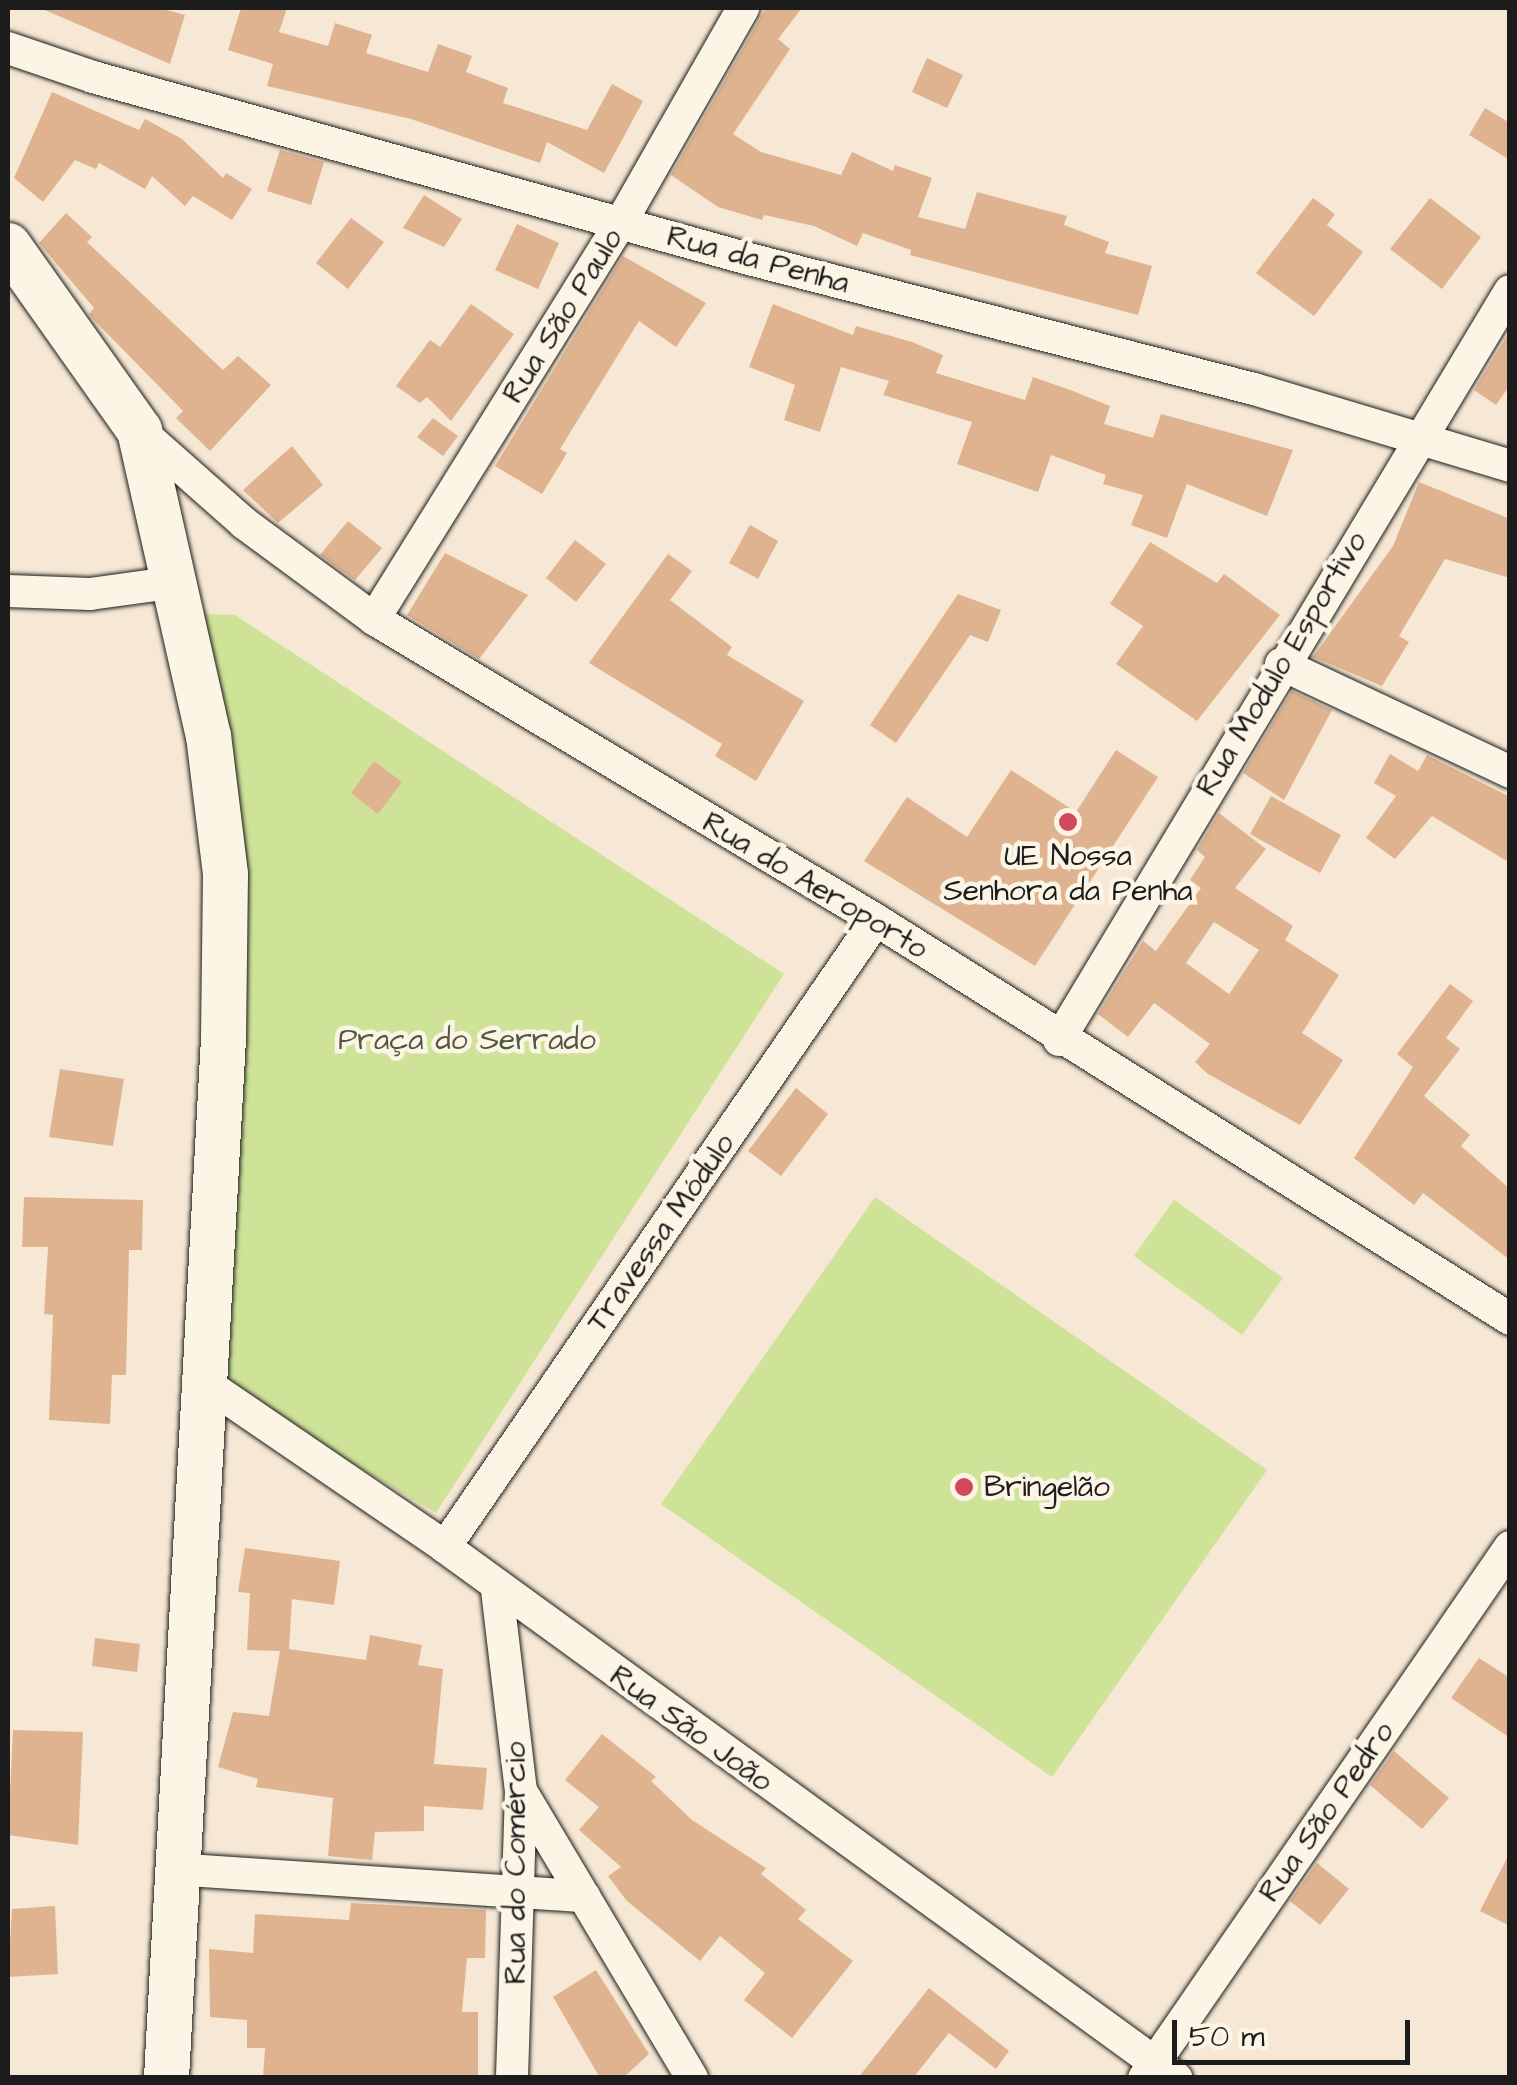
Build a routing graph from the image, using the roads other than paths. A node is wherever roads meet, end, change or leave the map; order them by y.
1 (743, 8) edge
2 (8, 48) edge
3 (620, 224) junction
4 (8, 245) edge
5 (1510, 290) edge
6 (139, 430) junction
7 (1416, 438) junction
8 (1510, 466) edge
9 (176, 582) junction
10 (8, 591) edge
11 (374, 619) junction
12 (1281, 664) junction
13 (1510, 772) edge
14 (876, 920) junction
15 (1058, 1040) junction
16 (1510, 1319) edge
17 (205, 1383) junction
18 (445, 1547) junction
19 (1510, 1547) edge
20 (497, 1590) junction
21 (521, 1791) junction
22 (173, 1869) junction
23 (520, 1892) junction
24 (584, 1896) junction
25 (1158, 2072) edge
26 (166, 2078) edge
27 (512, 2078) edge
28 (692, 2078) edge

1 - 3 street, Rua São Paulo
2 - 3 street, Rua da Penha
3 - 7 street, Rua da Penha
3 - 11 street, Rua São Paulo
4 - 6 street
5 - 7 street, Rua Modulo Esportivo
6 - 9 street
6 - 11 street, Rua do Aeroporto
7 - 8 street, Rua da Penha
7 - 12 street, Rua Modulo Esportivo
9 - 10 street
9 - 17 street
11 - 14 street, Rua do Aeroporto
12 - 13 street
12 - 15 street, Rua Modulo Esportivo
14 - 15 street, Rua do Aeroporto
14 - 18 street, Travessa Módulo
15 - 16 street, Rua do Aeroporto
17 - 18 street, Rua São João
17 - 22 street
18 - 20 street, Rua São João
19 - 25 street, Rua São Pedro
20 - 21 street, Rua do Comércio
20 - 25 street, Rua São João
21 - 23 street, Rua do Comércio
21 - 24 street
22 - 23 street
22 - 26 street
23 - 24 street
23 - 27 street, Rua do Comércio
24 - 28 street

